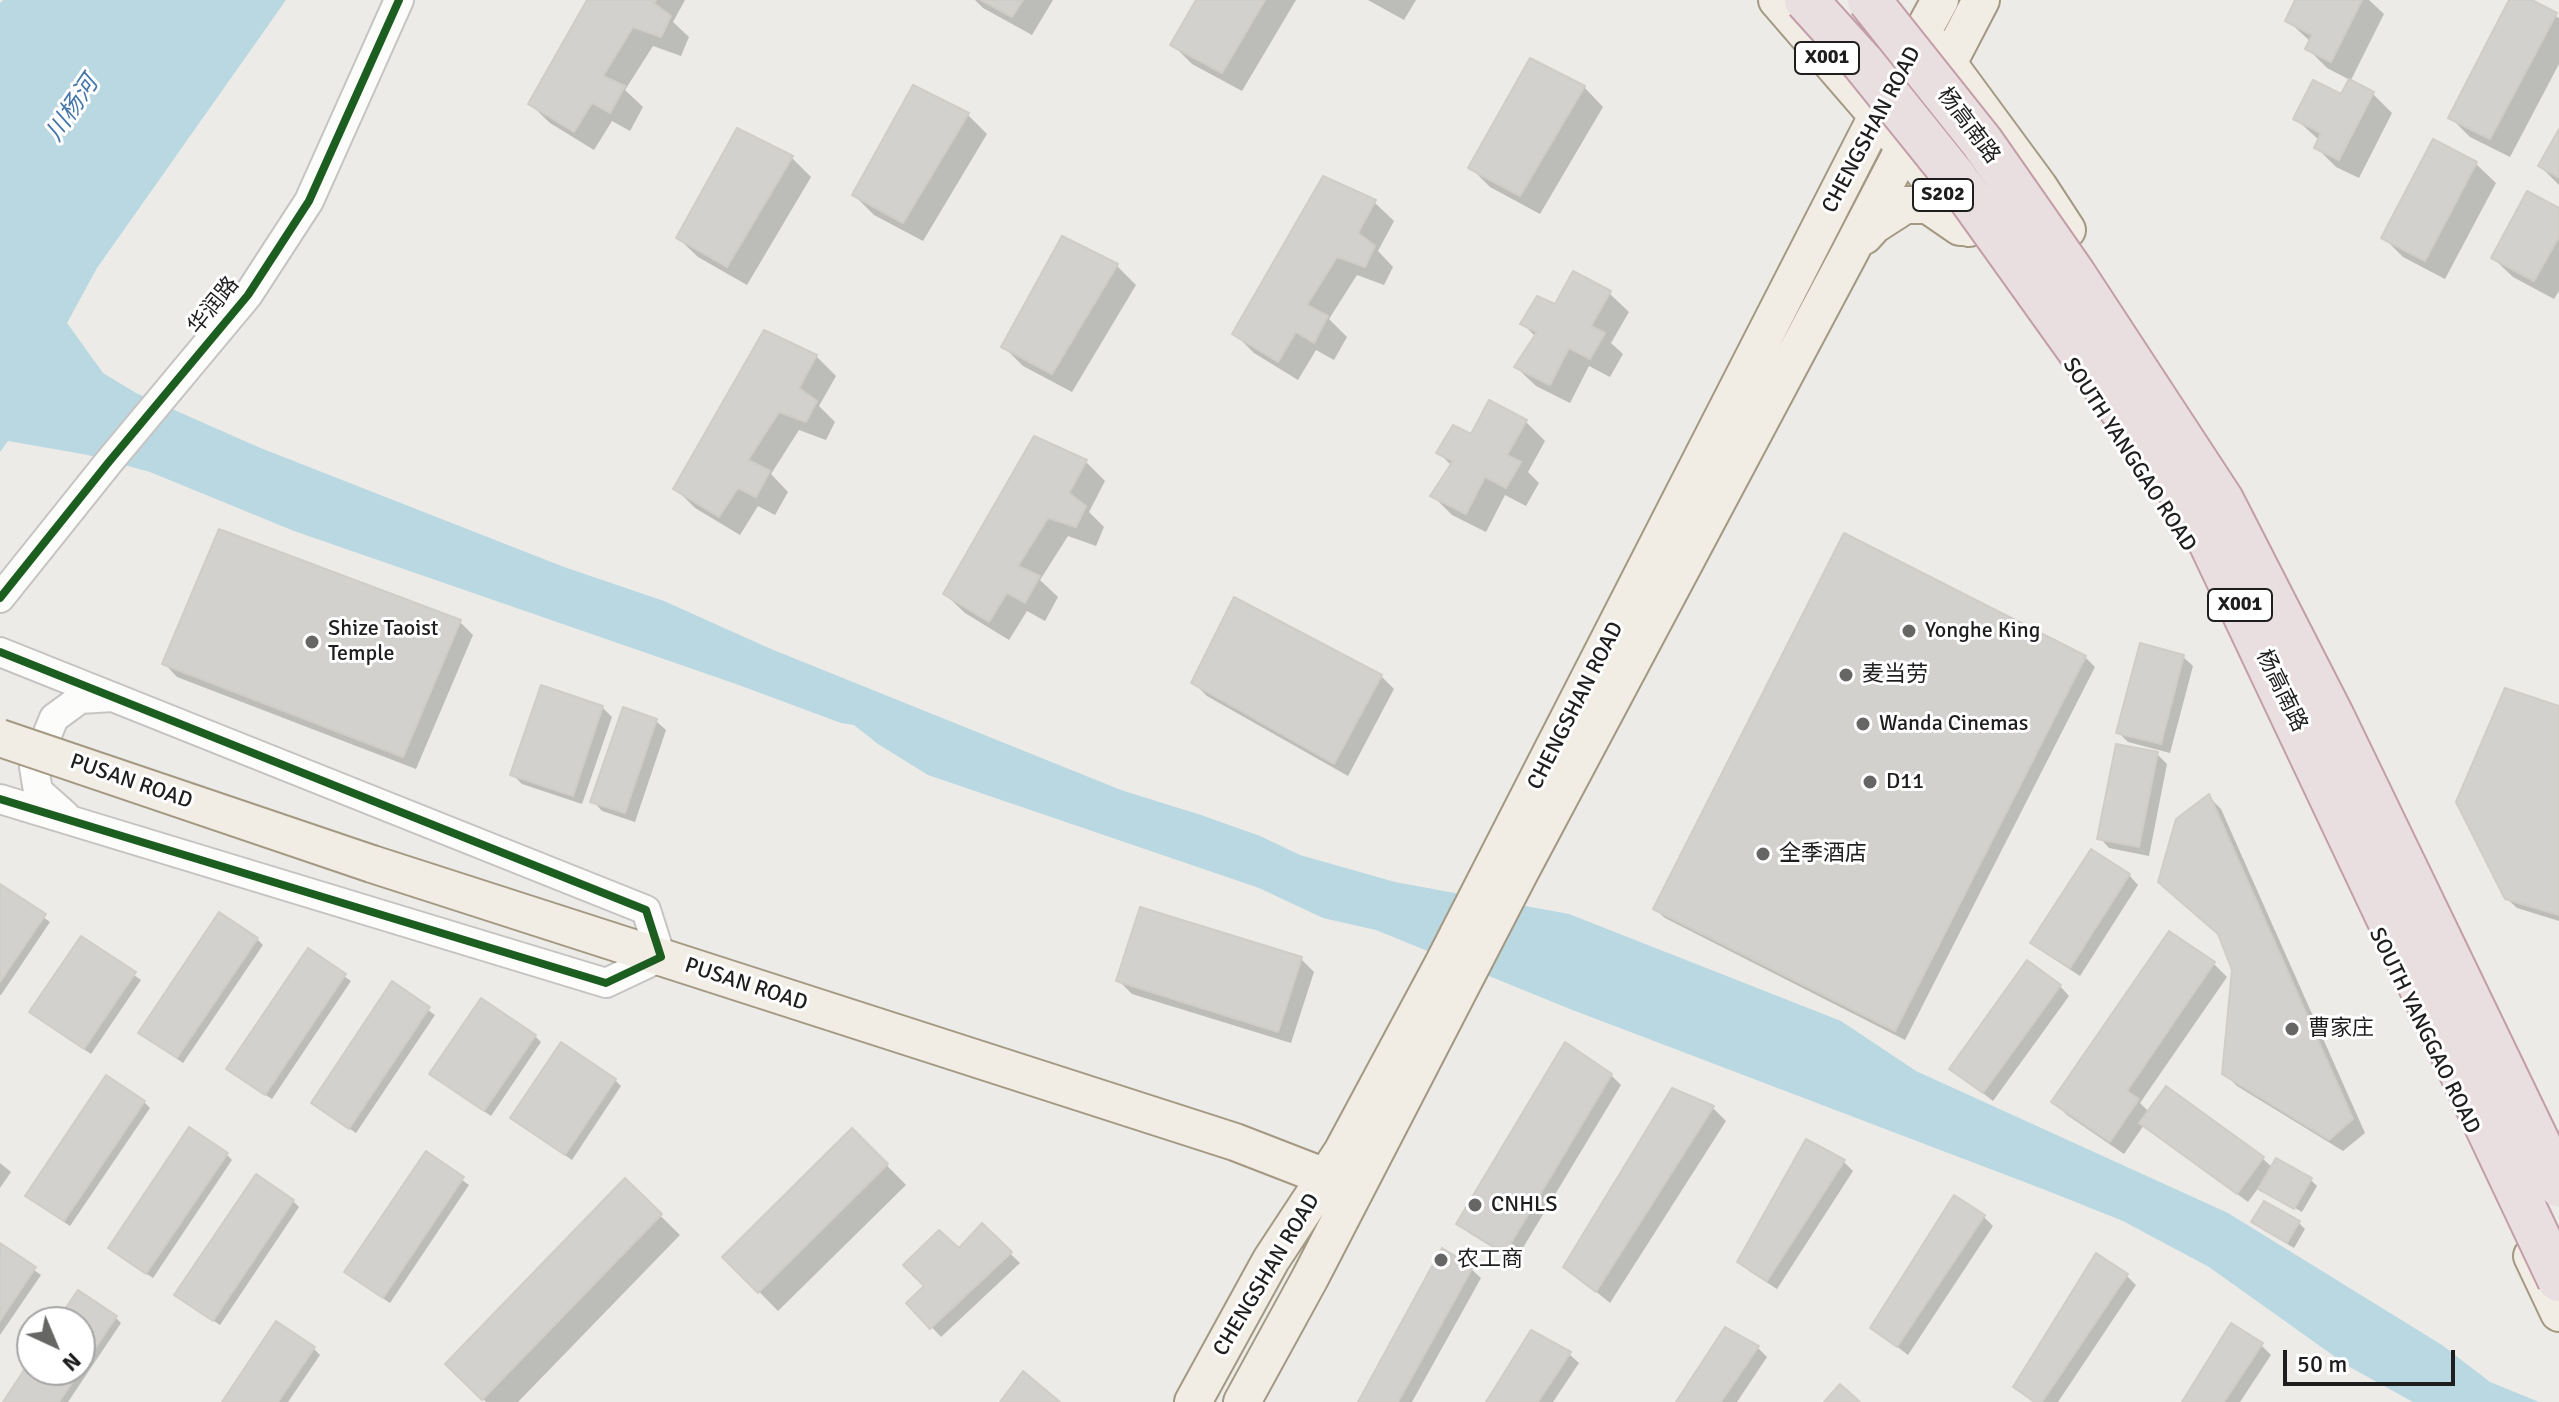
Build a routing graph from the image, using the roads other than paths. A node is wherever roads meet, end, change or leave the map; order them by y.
1 (399, 0) edge
2 (1777, 0) edge
3 (1806, 0) edge
4 (1869, 0) edge
5 (1893, 0) edge
6 (1940, 0) edge
7 (1981, 0) edge
8 (1923, 33) junction
9 (1949, 63) junction
10 (1877, 116) junction
11 (1905, 148) junction
12 (1981, 242) junction
13 (1850, 252) junction
14 (0, 598) edge
15 (0, 652) edge
16 (114, 697) junction
17 (0, 738) edge
18 (0, 799) edge
19 (71, 821) junction
20 (1508, 868) junction
21 (661, 957) junction
22 (2559, 1155) edge
23 (1340, 1183) junction
24 (2559, 1185) edge
25 (2559, 1280) edge
26 (2559, 1313) edge
27 (1193, 1402) edge
28 (1242, 1402) edge

1 - 14 street, 华润路
2 - 10 main road, SOUTH YANGGAO ROAD / X001
3 - 25 highway, 杨高南路 / X001, bridge
4 - 24 highway, 杨高南路 / X001, bridge
5 - 8 main road
6 - 8 main road, CHENGSHAN ROAD
7 - 9 main road, CHENGSHAN ROAD
8 - 9 main road
8 - 10 main road, CHENGSHAN ROAD
9 - 11 main road, CHENGSHAN ROAD
9 - 22 main road, X001
10 - 11 main road, SOUTH YANGGAO ROAD / S202
10 - 20 main road, CHENGSHAN ROAD
11 - 12 main road, SOUTH YANGGAO ROAD / S202
11 - 13 main road, CHENGSHAN ROAD
12 - 13 main road
12 - 26 main road, SOUTH YANGGAO ROAD / X001
13 - 20 main road, CHENGSHAN ROAD
15 - 16 street
16 - 19 street
16 - 21 street
17 - 21 main road, PUSAN ROAD, bridge
18 - 19 street
19 - 21 street
20 - 23 main road, CHENGSHAN ROAD
21 - 23 main road, PUSAN ROAD
23 - 27 main road, CHENGSHAN ROAD
23 - 28 main road, CHENGSHAN ROAD

